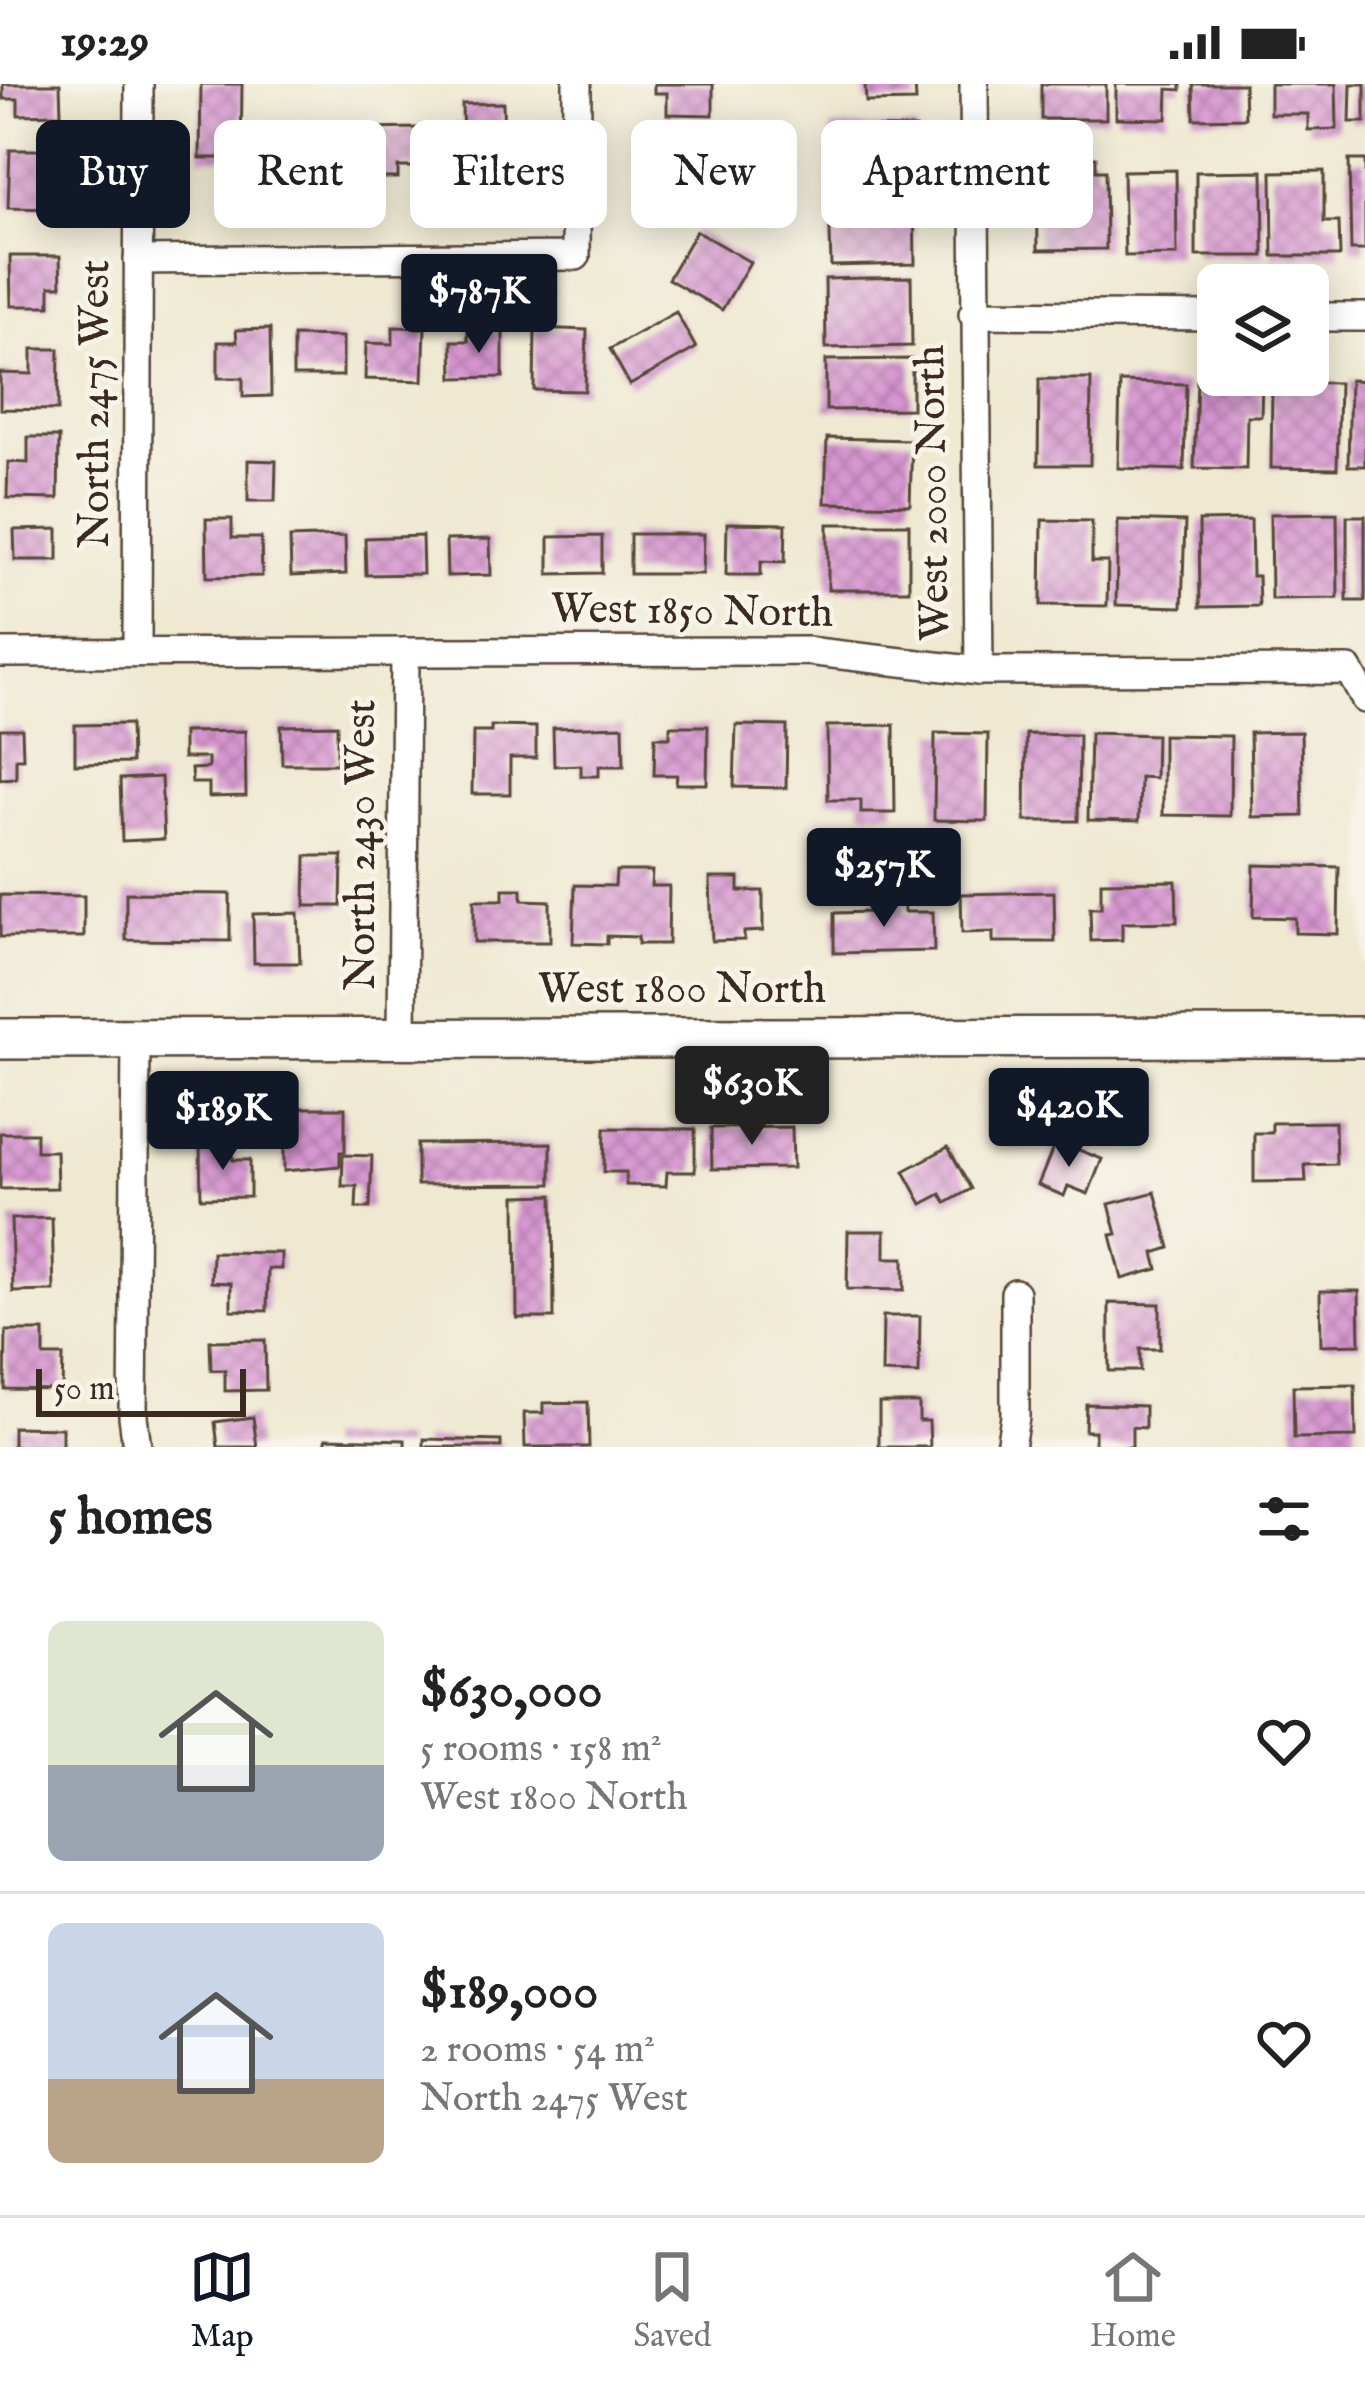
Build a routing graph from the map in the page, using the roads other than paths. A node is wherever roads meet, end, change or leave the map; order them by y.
1 (139, 84) edge
2 (577, 84) edge
3 (974, 84) edge
4 (138, 260) junction
5 (973, 314) junction
6 (1197, 316) edge
7 (1329, 317) edge
8 (1365, 317) edge
9 (137, 652) junction
10 (405, 652) junction
11 (0, 653) edge
12 (979, 671) junction
13 (1365, 698) edge
14 (1365, 1037) edge
15 (402, 1038) junction
16 (0, 1039) edge
17 (136, 1039) junction
18 (1015, 1293) dead end
19 (136, 1447) edge
20 (1010, 1447) edge

1 - 4 street, North 2475 West
2 - 4 street
3 - 5 street, West 2000 North
4 - 9 street, North 2475 West
5 - 6 street, West 2000 North
5 - 12 street, West 2000 North
7 - 8 street
9 - 10 street, West 1850 North
9 - 11 street, West 1850 North
10 - 12 street, West 1850 North
10 - 15 street, North 2430 West
12 - 13 street, West 1850 North
14 - 15 main road, West 1800 North
15 - 17 main road, West 1800 North
16 - 17 main road, West 1800 North
17 - 19 street
18 - 20 street

